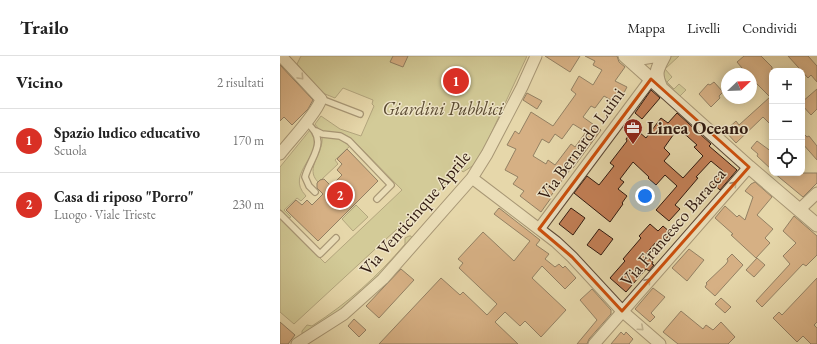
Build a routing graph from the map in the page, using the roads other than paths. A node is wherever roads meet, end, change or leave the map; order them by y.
1 (281, 56) edge
2 (536, 56) edge
3 (626, 56) edge
4 (658, 58) edge
5 (646, 73) junction
6 (661, 88) junction
7 (321, 99) junction
8 (360, 114) dead end
9 (306, 122) junction
10 (316, 131) junction
11 (280, 152) edge
12 (749, 167) junction
13 (472, 178) junction
14 (315, 192) dead end
15 (817, 194) edge
16 (377, 199) dead end
17 (799, 210) junction
18 (280, 214) edge
19 (817, 226) edge
20 (539, 229) junction
21 (336, 238) dead end
22 (622, 311) junction
23 (297, 344) edge
24 (594, 344) edge
25 (660, 344) edge

1 -> 7 street
2 - 13 street, Via Venticinque Aprile
3 - 4 street
3 - 5 street
4 - 5 street
4 - 6 street
5 - 6 street
5 - 20 street, Via Bernardo Luini
6 - 12 street
7 - 8 lane
7 - 9 street
9 - 10 lane
9 - 11 street
10 - 14 lane
10 - 16 lane
12 - 17 street
22 -> 12 street, Via Francesco Baracca
13 - 20 street
13 - 23 street, Via Venticinque Aprile
15 - 17 street
17 - 19 street
18 - 21 lane
20 - 22 street
22 - 24 street, Via Francesco Baracca
22 -> 25 street

